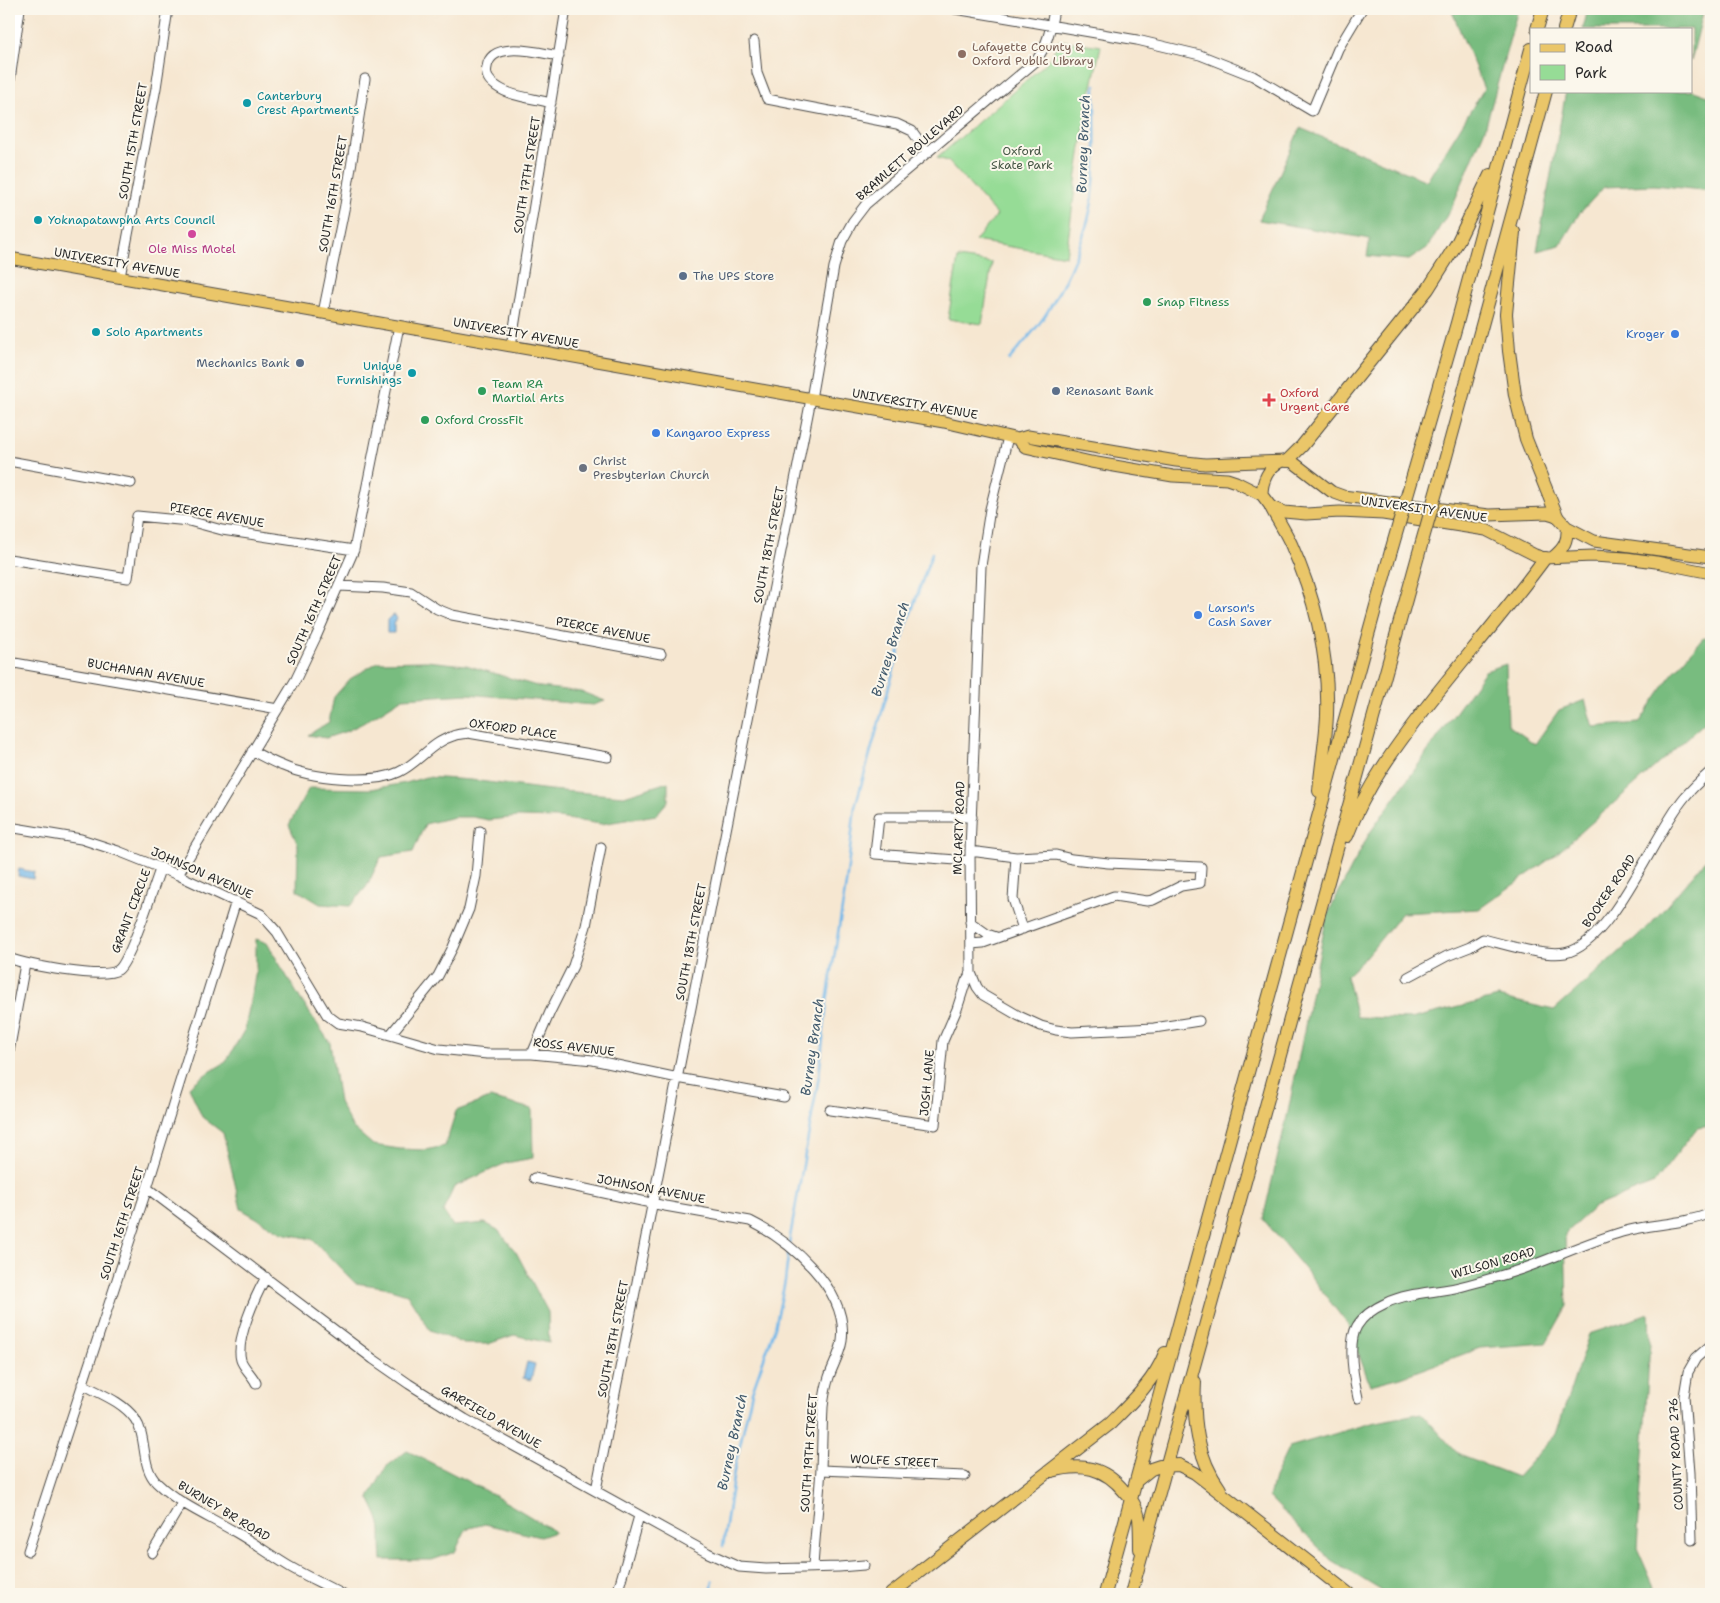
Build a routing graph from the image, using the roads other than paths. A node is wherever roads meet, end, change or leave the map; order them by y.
1 (20, 9) edge
2 (168, 9) edge
3 (566, 9) edge
4 (955, 9) edge
5 (1054, 9) edge
6 (1362, 9) edge
7 (1543, 9) edge
8 (1570, 9) edge
9 (1051, 26) junction
10 (1537, 28) edge
11 (1564, 28) edge
12 (12, 39) edge
13 (754, 41) dead end
14 (1530, 53) edge
15 (559, 56) junction
16 (365, 79) dead end
17 (9, 87) edge
18 (1546, 92) edge
19 (552, 103) junction
20 (1505, 141) junction
21 (928, 153) junction
22 (1520, 187) junction
23 (9, 258) edge
24 (120, 277) junction
25 (323, 313) junction
26 (399, 326) junction
27 (511, 346) junction
28 (811, 399) junction
29 (1013, 438) junction
30 (9, 461) edge
31 (1285, 461) junction
32 (132, 484) dead end
33 (1262, 495) junction
34 (1271, 506) junction
35 (1557, 516) junction
36 (1567, 527) junction
37 (354, 550) junction
38 (1711, 556) edge
39 (1549, 558) junction
40 (9, 559) edge
41 (1711, 573) edge
42 (339, 586) junction
43 (660, 654) dead end
44 (9, 662) edge
45 (278, 709) junction
46 (252, 750) junction
47 (608, 757) dead end
48 (1711, 771) edge
49 (972, 817) junction
50 (1317, 822) junction
51 (9, 827) edge
52 (480, 831) dead end
53 (601, 847) dead end
54 (970, 851) junction
55 (1016, 857) junction
56 (970, 861) junction
57 (161, 867) junction
58 (178, 874) junction
59 (1327, 890) junction
60 (236, 901) junction
61 (970, 922) junction
62 (1023, 930) junction
63 (996, 937) junction
64 (970, 944) junction
65 (9, 958) edge
66 (25, 964) junction
67 (971, 972) junction
68 (1408, 977) dead end
69 (1199, 1021) dead end
70 (390, 1035) junction
71 (9, 1052) edge
72 (532, 1054) junction
73 (677, 1078) junction
74 (784, 1097) dead end
75 (830, 1110) dead end
76 (534, 1178) dead end
77 (147, 1188) junction
78 (653, 1203) junction
79 (1711, 1213) edge
80 (762, 1227) joint
81 (266, 1277) junction
82 (1184, 1304) junction
83 (1711, 1345) edge
84 (1195, 1362) junction
85 (256, 1383) dead end
86 (82, 1384) junction
87 (1358, 1398) dead end
88 (1167, 1465) junction
89 (821, 1470) junction
90 (1046, 1473) junction
91 (965, 1476) dead end
92 (1136, 1481) junction
93 (596, 1490) junction
94 (1226, 1497) junction
95 (1131, 1499) junction
96 (182, 1503) junction
97 (639, 1516) junction
98 (1692, 1540) dead end
99 (28, 1551) dead end
100 (152, 1553) dead end
101 (864, 1564) dead end
102 (813, 1567) junction
103 (1136, 1578) junction
104 (342, 1594) edge
105 (617, 1594) edge
106 (891, 1594) edge
107 (1105, 1594) edge
108 (1131, 1594) edge
109 (1349, 1594) edge

1 - 12 street
2 - 24 street, SOUTH 15TH STREET
3 - 15 street, SOUTH 17TH STREET
4 - 9 street
5 - 9 street, BRAMLETT BOULEVARD
6 - 9 street
7 - 10 highway
8 - 11 highway
9 - 21 street, BRAMLETT BOULEVARD
12 - 17 street
13 - 21 street
14 - 20 highway
15 - 19 street, SOUTH 17TH STREET
15 - 19 street
16 - 25 street, SOUTH 16TH STREET
18 - 22 highway
19 - 27 street, SOUTH 17TH STREET
20 - 31 highway
20 - 50 highway, bridge
21 - 28 street, BRAMLETT BOULEVARD
22 - 35 highway
22 - 59 highway, bridge
23 - 24 main road, UNIVERSITY AVENUE
24 - 25 main road, UNIVERSITY AVENUE
25 - 26 main road, UNIVERSITY AVENUE
26 - 27 main road, UNIVERSITY AVENUE
26 - 37 street, SOUTH 16TH STREET
27 - 28 main road, UNIVERSITY AVENUE
28 - 29 main road, UNIVERSITY AVENUE
28 - 73 street, SOUTH 18TH STREET
29 - 31 main road, UNIVERSITY AVENUE
29 - 33 main road, UNIVERSITY AVENUE
29 - 49 street, MCLARTY ROAD
30 - 32 street
31 - 33 main road
31 - 35 main road, UNIVERSITY AVENUE
33 - 34 main road, UNIVERSITY AVENUE
34 - 39 main road, UNIVERSITY AVENUE
34 - 50 highway
35 - 36 main road
36 - 38 main road
36 - 39 main road
37 - 40 street, PIERCE AVENUE
37 - 42 street, SOUTH 16TH STREET
39 - 41 main road, UNIVERSITY AVENUE
39 - 59 highway
42 - 43 street, PIERCE AVENUE
42 - 45 street, SOUTH 16TH STREET
44 - 45 street, BUCHANAN AVENUE
45 - 46 street, SOUTH 16TH STREET
46 - 47 street, OXFORD PLACE
46 - 58 street, SOUTH 16TH STREET
48 - 68 street, BOOKER ROAD
49 - 54 street, MCLARTY ROAD
49 - 56 street
50 - 82 highway
51 - 57 street, JOHNSON AVENUE
52 - 70 street
53 - 72 street
54 - 55 street
54 - 56 street, MCLARTY ROAD
55 - 62 street
55 - 62 street
56 - 61 street, MCLARTY ROAD
57 - 58 street, JOHNSON AVENUE
57 - 66 street, GRANT CIRCLE
58 - 60 street, JOHNSON AVENUE
59 - 84 highway
60 - 70 street, JOHNSON AVENUE
60 - 77 street, SOUTH 16TH STREET
61 - 63 street
61 - 64 street, MCLARTY ROAD
62 - 63 street
63 - 64 street
64 - 67 street, MCLARTY ROAD
65 - 66 street, GRANT CIRCLE
66 - 71 street
67 - 69 street, MCLARTY ROAD
67 - 75 street, JOSH LANE
70 - 72 street, ROSS AVENUE
72 - 73 street, ROSS AVENUE
73 - 74 street, ROSS AVENUE
73 - 78 street, SOUTH 18TH STREET
76 - 78 street, JOHNSON AVENUE
77 - 81 street, GARFIELD AVENUE
77 - 86 street, SOUTH 16TH STREET
78 - 80 street, JOHNSON AVENUE
78 - 93 street, SOUTH 18TH STREET
79 - 87 street, WILSON ROAD
80 - 89 street, SOUTH 19TH STREET
81 - 85 street
81 - 93 street, GARFIELD AVENUE
82 - 90 highway
82 - 92 highway
83 - 98 street, COUNTY ROAD 276
84 - 88 highway
84 - 94 highway
86 - 96 street, BURNEY BR ROAD
86 - 99 street, SOUTH 16TH STREET
88 - 92 highway
88 - 94 highway
88 - 103 highway
89 - 91 street, WOLFE STREET
89 - 102 street, SOUTH 19TH STREET
90 - 95 highway
90 - 106 highway
92 - 95 highway
93 - 97 street, GARFIELD AVENUE
94 - 109 highway
95 - 103 highway
95 - 107 highway
96 - 100 street
96 - 104 street, BURNEY BR ROAD
97 - 102 street, GARFIELD AVENUE
97 - 105 street
101 - 102 street, GARFIELD AVENUE
103 - 108 highway

